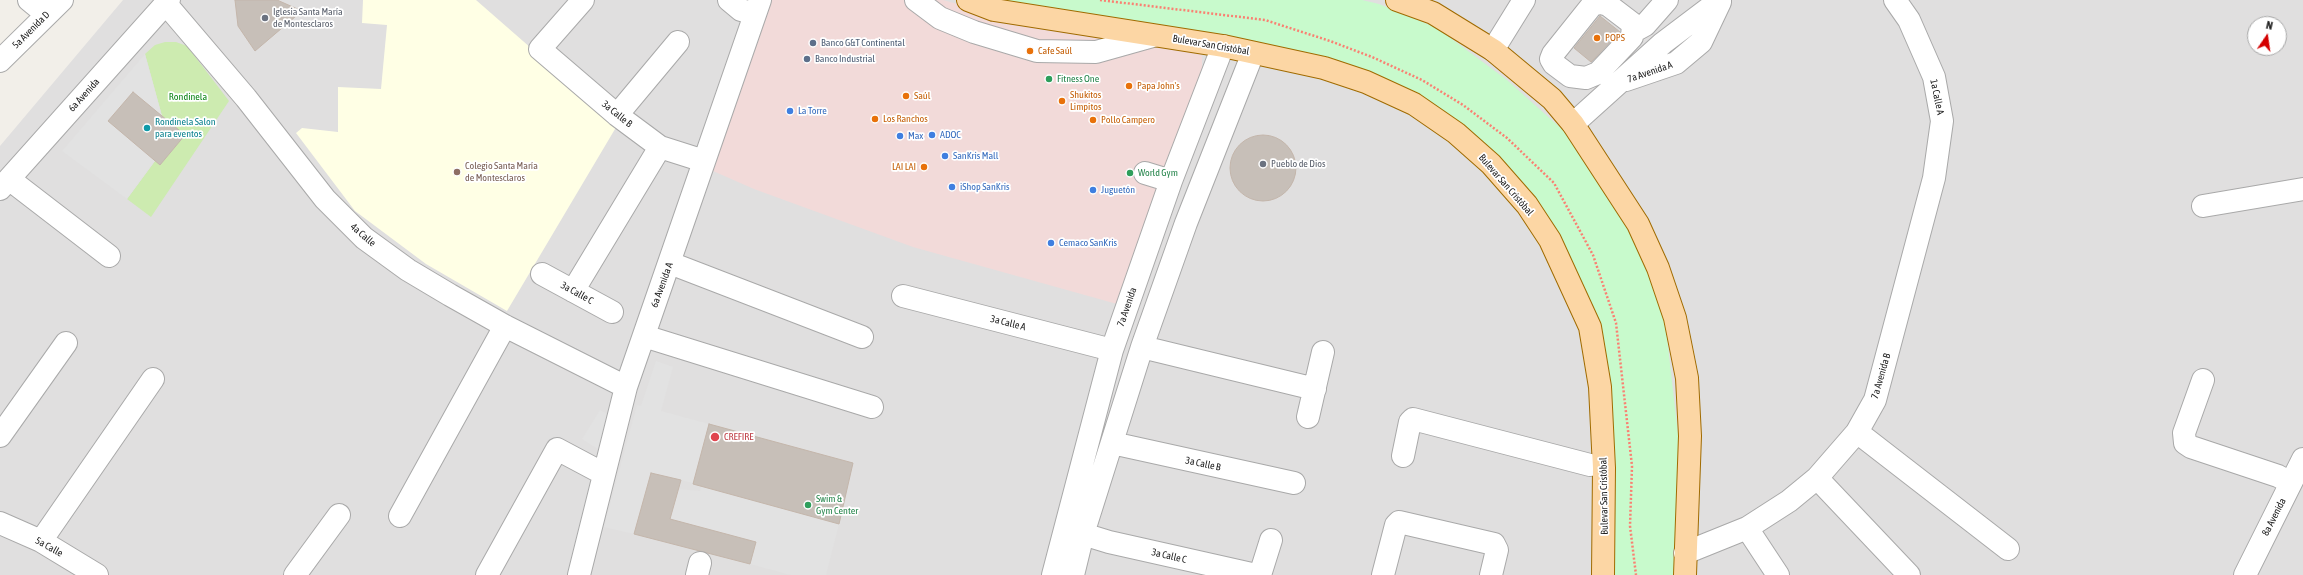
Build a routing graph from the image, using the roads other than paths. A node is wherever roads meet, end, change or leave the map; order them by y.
1 (29, 0) edge
2 (62, 0) edge
3 (583, 0) edge
4 (729, 0) edge
5 (916, 0) edge
6 (968, 0) edge
7 (1397, 0) edge
8 (1524, 0) edge
9 (1667, 0) edge
10 (1720, 0) edge
11 (1895, 0) edge
12 (167, 2) edge
13 (1613, 2) edge
14 (757, 7) edge
15 (46, 14) junction
16 (1634, 31) junction
17 (1153, 36) junction
18 (678, 42) dead end
19 (1224, 46) junction
20 (1493, 50) junction
21 (1253, 53) junction
22 (1551, 59) junction
23 (0, 61) edge
24 (1570, 76) junction
25 (1534, 84) junction
26 (1552, 99) junction
27 (617, 115) junction
28 (1573, 124) junction
29 (660, 147) junction
30 (704, 161) junction
31 (1145, 173) dead end
32 (1934, 178) joint
33 (1171, 181) junction
34 (4, 184) edge
35 (2303, 189) edge
36 (2203, 206) dead end
37 (1159, 214) junction
38 (1186, 223) junction
39 (109, 256) dead end
40 (670, 263) junction
41 (542, 274) dead end
42 (573, 291) junction
43 (903, 296) dead end
44 (612, 312) dead end
45 (505, 326) junction
46 (644, 336) junction
47 (862, 337) dead end
48 (66, 343) dead end
49 (1142, 347) junction
50 (1112, 350) junction
51 (1323, 352) dead end
52 (153, 379) dead end
53 (2203, 380) dead end
54 (626, 387) junction
55 (1315, 389) junction
56 (872, 407) dead end
57 (1601, 408) junction
58 (1308, 417) dead end
59 (1858, 432) junction
60 (0, 436) edge
61 (1112, 443) junction
62 (1403, 456) dead end
63 (2303, 459) edge
64 (1590, 465) junction
65 (604, 474) junction
66 (1817, 478) junction
67 (1294, 483) dead end
68 (2291, 483) junction
69 (339, 515) dead end
70 (400, 516) dead end
71 (0, 523) edge
72 (1604, 524) junction
73 (1747, 528) junction
74 (1083, 534) junction
75 (1271, 540) dead end
76 (41, 541) junction
77 (2008, 549) dead end
78 (1685, 553) junction
79 (97, 575) edge
80 (295, 575) edge
81 (487, 575) edge
82 (579, 575) edge
83 (1053, 575) edge
84 (1073, 575) edge
85 (1256, 575) edge
86 (1260, 575) edge
87 (1382, 575) edge
88 (1491, 575) edge
89 (1603, 575) edge
90 (1686, 575) edge
91 (1778, 575) edge
92 (1909, 575) edge
93 (2245, 575) edge

1 - 15 street
2 - 15 street, 5a Avenida D
3 - 27 street, 3a Calle B
4 - 14 street
5 - 17 street
6 - 17 main road, Bulevar San Cristóbal
7 - 20 main road
8 - 20 street
9 - 16 street
10 - 28 street, 7a Avenida A
11 - 32 street, 1a Calle A
12 - 34 street, 6a Avenida
12 - 45 street, 4a Calle
13 - 16 street
13 - 22 street
14 - 30 street, 6a Avenida A
15 - 23 street, 5a Avenida D
16 - 24 street
17 - 19 main road, Bulevar San Cristóbal
18 - 27 street
19 - 21 main road, Bulevar San Cristóbal
19 - 33 street, 7a Avenida
20 - 25 main road
21 - 38 street
21 - 57 main road, Bulevar San Cristóbal
22 - 24 street
22 - 25 street
24 - 26 street
25 - 26 main road
26 - 28 main road
27 - 29 street, 3a Calle B
28 - 78 main road
29 - 30 street, 3a Calle B
29 - 42 street
30 - 40 street, 6a Avenida A
31 - 33 street
32 - 59 street, 7a Avenida B
33 - 37 street, 7a Avenida
34 - 39 street
35 - 36 street
37 - 38 street
37 - 50 street, 7a Avenida
38 - 49 street
40 - 46 street, 6a Avenida A
40 - 47 street
41 - 42 street, 3a Calle C
42 - 44 street, 3a Calle C
43 - 50 street, 3a Calle A
45 - 54 street, 4a Calle
45 - 70 street
46 - 54 street, 6a Avenida A
46 - 56 street
48 - 60 street
49 - 55 street
49 - 61 street
50 - 83 street, 7a Avenida
51 - 55 street
52 - 76 street
53 - 68 street
54 - 65 street, 6a Avenida A
55 - 58 street
57 - 64 street
57 - 72 main road, Bulevar San Cristóbal
59 - 66 street, 7a Avenida B
59 - 77 street
61 - 67 street, 3a Calle B
61 - 74 street
62 - 64 street
63 - 68 street, 8a Avenida
64 - 72 street
65 - 81 street
65 - 82 street, 6a Avenida A
66 - 73 street, 7a Avenida B
66 - 92 street
68 - 93 street, 8a Avenida
69 - 80 street
71 - 76 street, 5a Calle
72 - 89 main road, Bulevar San Cristóbal
73 - 78 street, 7a Avenida B
73 - 91 street
74 - 84 street
74 - 85 street, 3a Calle C
75 - 86 street
76 - 79 street, 5a Calle
78 - 90 main road
87 - 88 street

